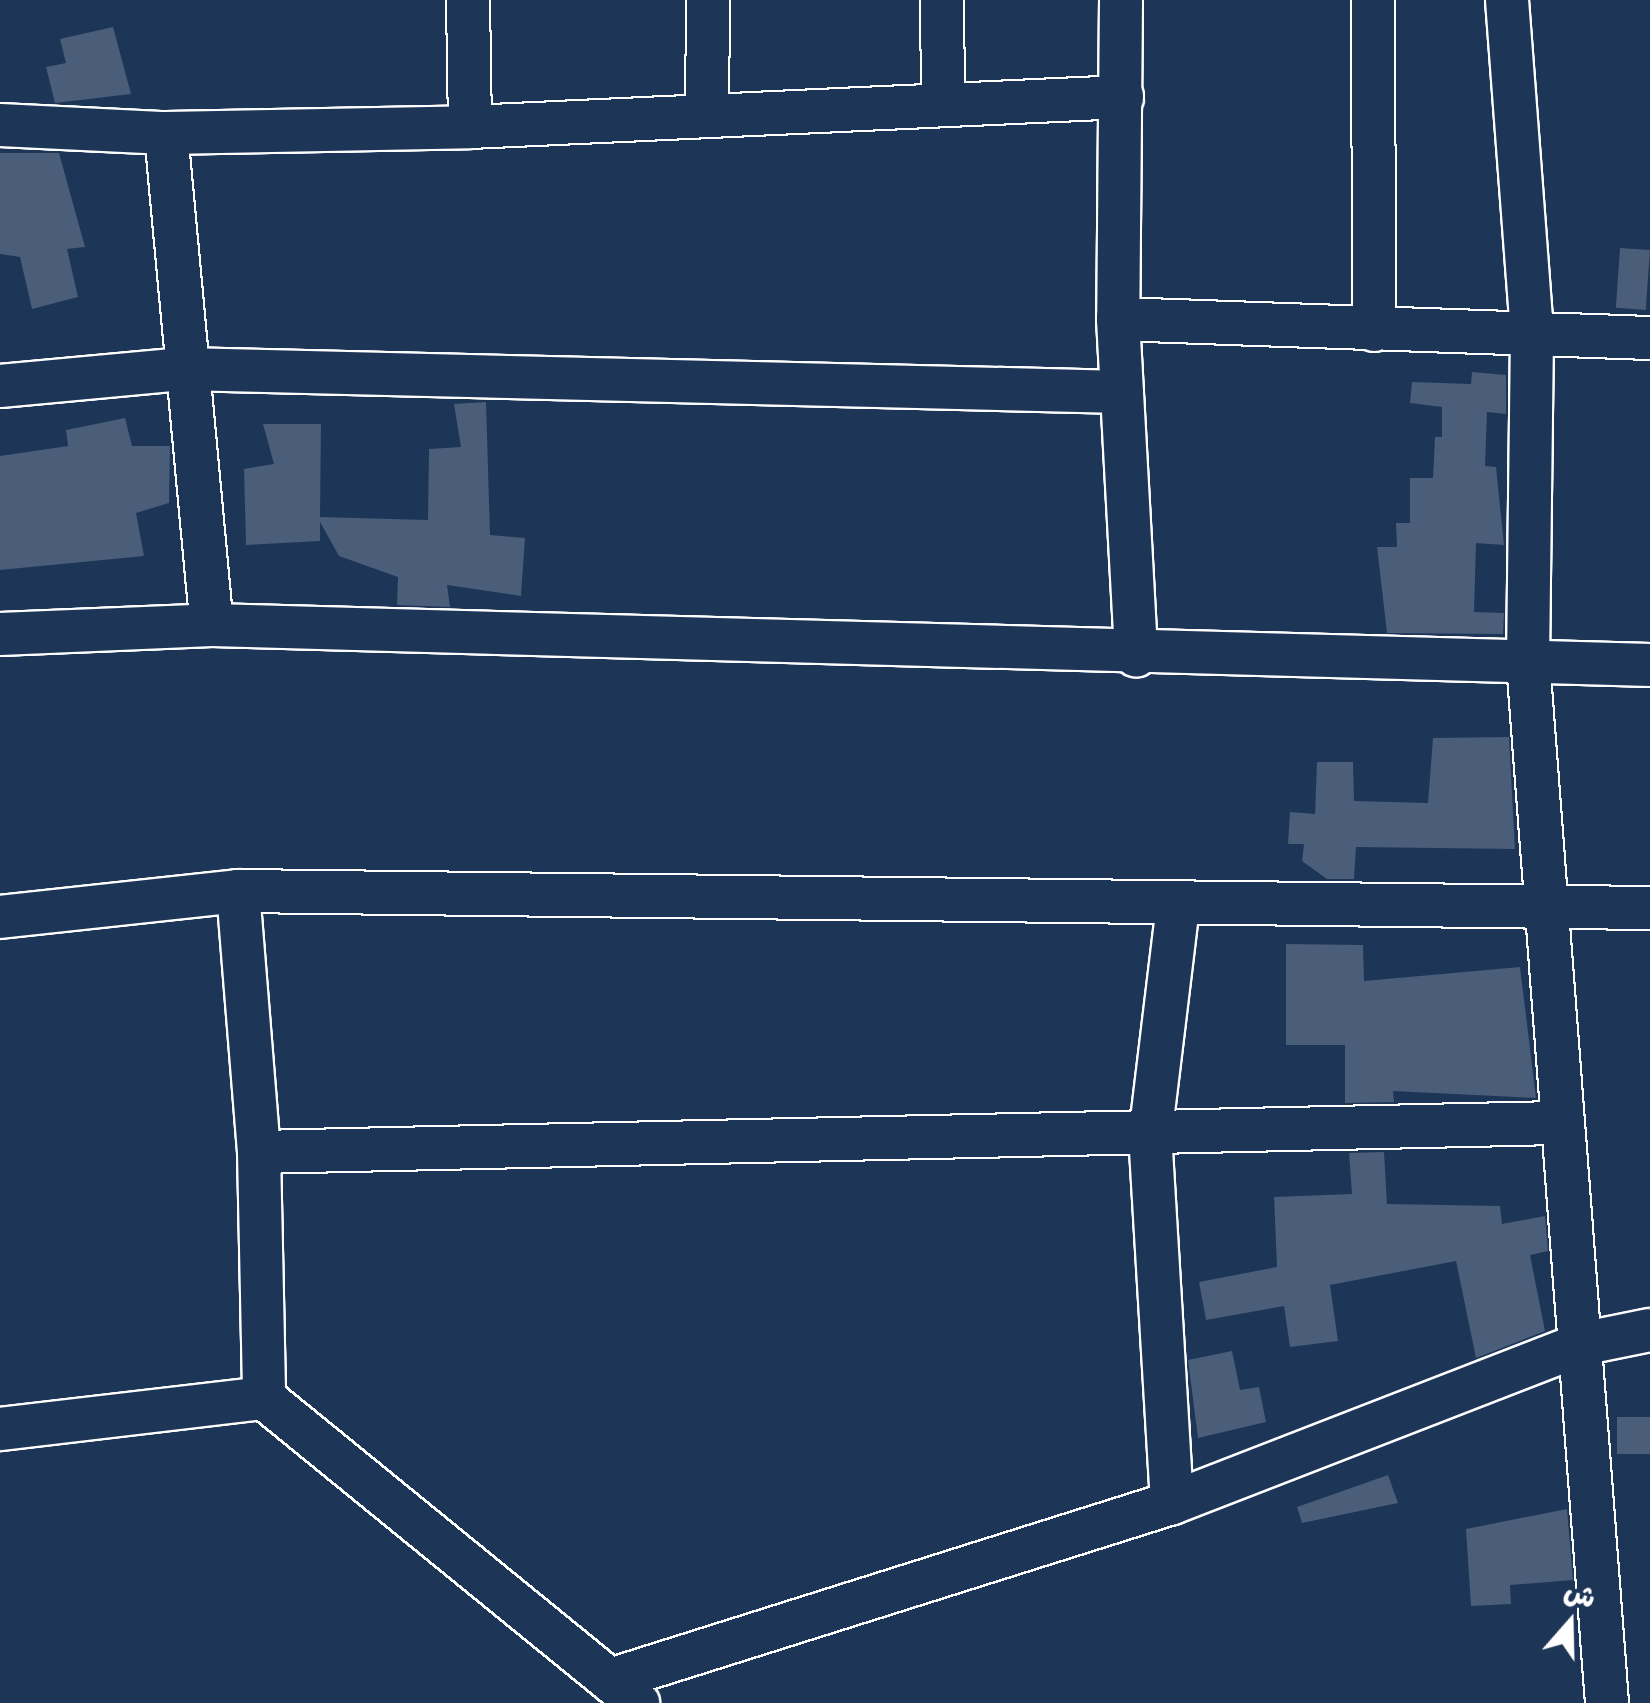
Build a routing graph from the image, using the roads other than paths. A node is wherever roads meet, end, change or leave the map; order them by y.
1 (468, 0) edge
2 (708, 0) edge
3 (942, 0) edge
4 (1122, 0) edge
5 (1373, 0) edge
6 (1507, 0) edge
7 (1122, 97) junction
8 (943, 99) junction
9 (707, 116) junction
10 (0, 126) edge
11 (470, 127) junction
12 (166, 133) junction
13 (1118, 319) junction
14 (1374, 330) junction
15 (1532, 334) junction
16 (1650, 338) edge
17 (184, 369) junction
18 (0, 386) edge
19 (1122, 392) junction
20 (212, 625) junction
21 (0, 634) edge
22 (1136, 656) junction
23 (1528, 662) junction
24 (1650, 665) edge
25 (238, 891) junction
26 (1178, 906) junction
27 (1650, 908) edge
28 (1548, 909) junction
29 (0, 917) edge
30 (1558, 1122) junction
31 (1150, 1137) junction
32 (259, 1152) junction
33 (1650, 1330) edge
34 (1582, 1344) junction
35 (264, 1398) junction
36 (0, 1429) edge
37 (1172, 1504) junction
38 (624, 1692) edge
39 (1607, 1703) edge

1 - 11 street
2 - 9 street
3 - 8 street
4 - 7 street
5 - 14 street
6 - 15 street
7 - 8 street
7 - 13 street
8 - 9 street
9 - 11 street
10 - 12 street
11 - 12 street
12 - 17 street
13 - 14 street
13 - 19 street
14 - 15 street
15 - 16 street
15 - 23 street
17 - 18 street
17 - 19 street
17 - 20 street
19 - 22 street
20 - 21 street
20 - 22 street
22 - 23 street
23 - 24 street
23 - 28 street
25 - 26 street
25 - 29 street
25 - 32 street
26 - 28 street
26 - 31 street
27 - 28 street
28 - 30 street
30 - 31 street
30 - 34 street
31 - 32 street
31 - 37 street
32 - 35 street
33 - 34 street
34 - 37 street
34 - 39 street
35 - 36 street
35 - 38 street
37 - 38 street

